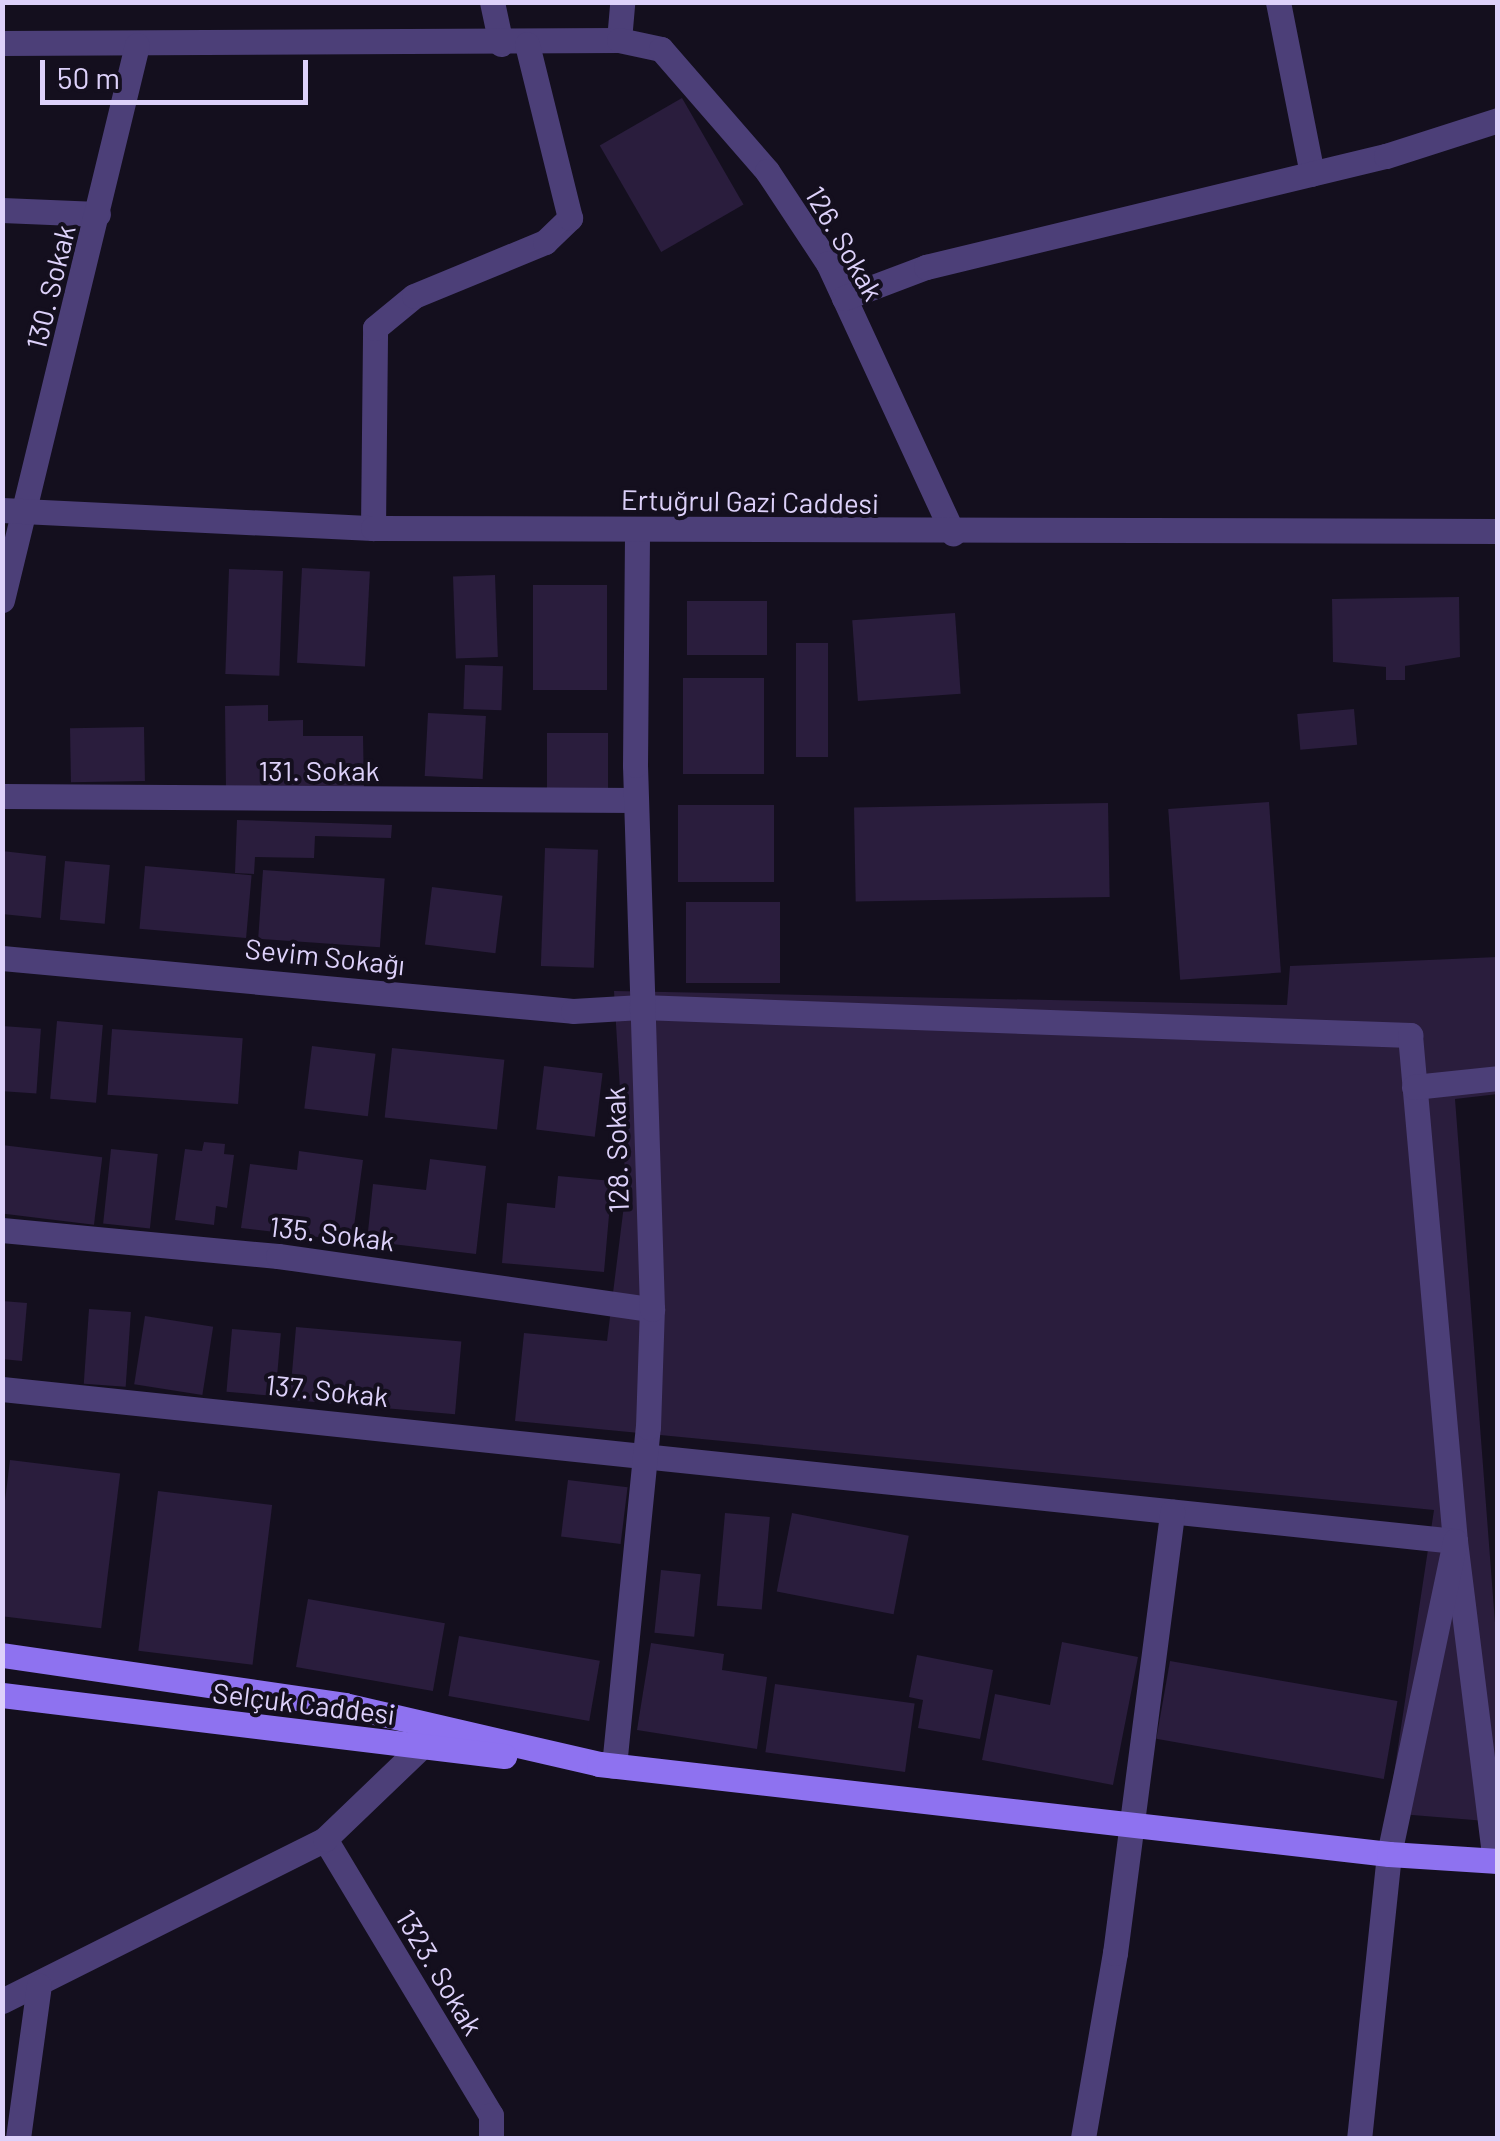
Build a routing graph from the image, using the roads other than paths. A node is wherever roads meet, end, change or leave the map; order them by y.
1 (492, 2) edge
2 (622, 2) edge
3 (1278, 2) edge
4 (619, 40) junction
5 (2, 43) edge
6 (514, 44) junction
7 (136, 45) junction
8 (1498, 120) edge
9 (1312, 174) junction
10 (2, 210) edge
11 (98, 214) junction
12 (844, 298) junction
13 (15, 510) edge
14 (373, 528) junction
15 (637, 529) junction
16 (1498, 531) edge
17 (953, 533) junction
18 (2, 600) edge
19 (2, 796) edge
20 (636, 800) junction
21 (2, 958) edge
22 (641, 1007) junction
23 (1498, 1078) edge
24 (1414, 1087) junction
25 (2, 1230) edge
26 (652, 1309) junction
27 (2, 1389) edge
28 (645, 1458) junction
29 (1172, 1512) junction
30 (1454, 1541) junction
31 (2, 1655) edge
32 (2, 1695) edge
33 (420, 1748) junction
34 (606, 1765) junction
35 (1129, 1825) junction
36 (326, 1839) junction
37 (1389, 1854) junction
38 (1497, 1861) edge
39 (39, 1984) junction
40 (2, 2000) edge
41 (18, 2138) edge
42 (491, 2138) edge
43 (1083, 2138) edge
44 (1359, 2138) edge

1 - 6 street
2 - 4 street
3 - 9 street
4 - 6 street, 126. Sokak
4 - 12 street, 126. Sokak
5 - 7 street, 126. Sokak
6 - 7 street, 126. Sokak
6 - 14 street
7 - 11 street, 130. Sokak
8 - 9 street
9 - 12 street
10 - 11 street
11 - 13 street, 130. Sokak
12 - 17 street, 126. Sokak
13 - 14 street, Ertuğrul Gazi Caddesi
13 - 18 street, 130. Sokak
14 - 15 street, Ertuğrul Gazi Caddesi
15 - 17 street, Ertuğrul Gazi Caddesi
15 - 20 street, 128. Sokak
16 - 17 street, Ertuğrul Gazi Caddesi
19 - 20 street, 131. Sokak
20 - 22 street, 128. Sokak
21 - 22 street, Sevim Sokağı
22 - 24 street, Sevim Sokağı
22 - 26 street, 128. Sokak
23 - 24 street
24 - 30 street
25 - 26 street, 135. Sokak
26 - 28 street, 128. Sokak
27 - 28 street, 137. Sokak
28 - 29 street, 137. Sokak
28 - 34 street, 128. Sokak
29 - 30 street, 137. Sokak
29 - 35 street
30 - 37 street
30 - 38 street
31 - 34 main road
32 - 33 main road, Selçuk Caddesi
33 - 34 main road, Selçuk Caddesi
33 - 36 street
34 - 35 main road
35 - 37 main road
35 - 43 street
36 - 39 street
36 - 42 street, 1323. Sokak
37 - 38 main road
37 - 44 street
39 - 40 street
39 - 41 street

